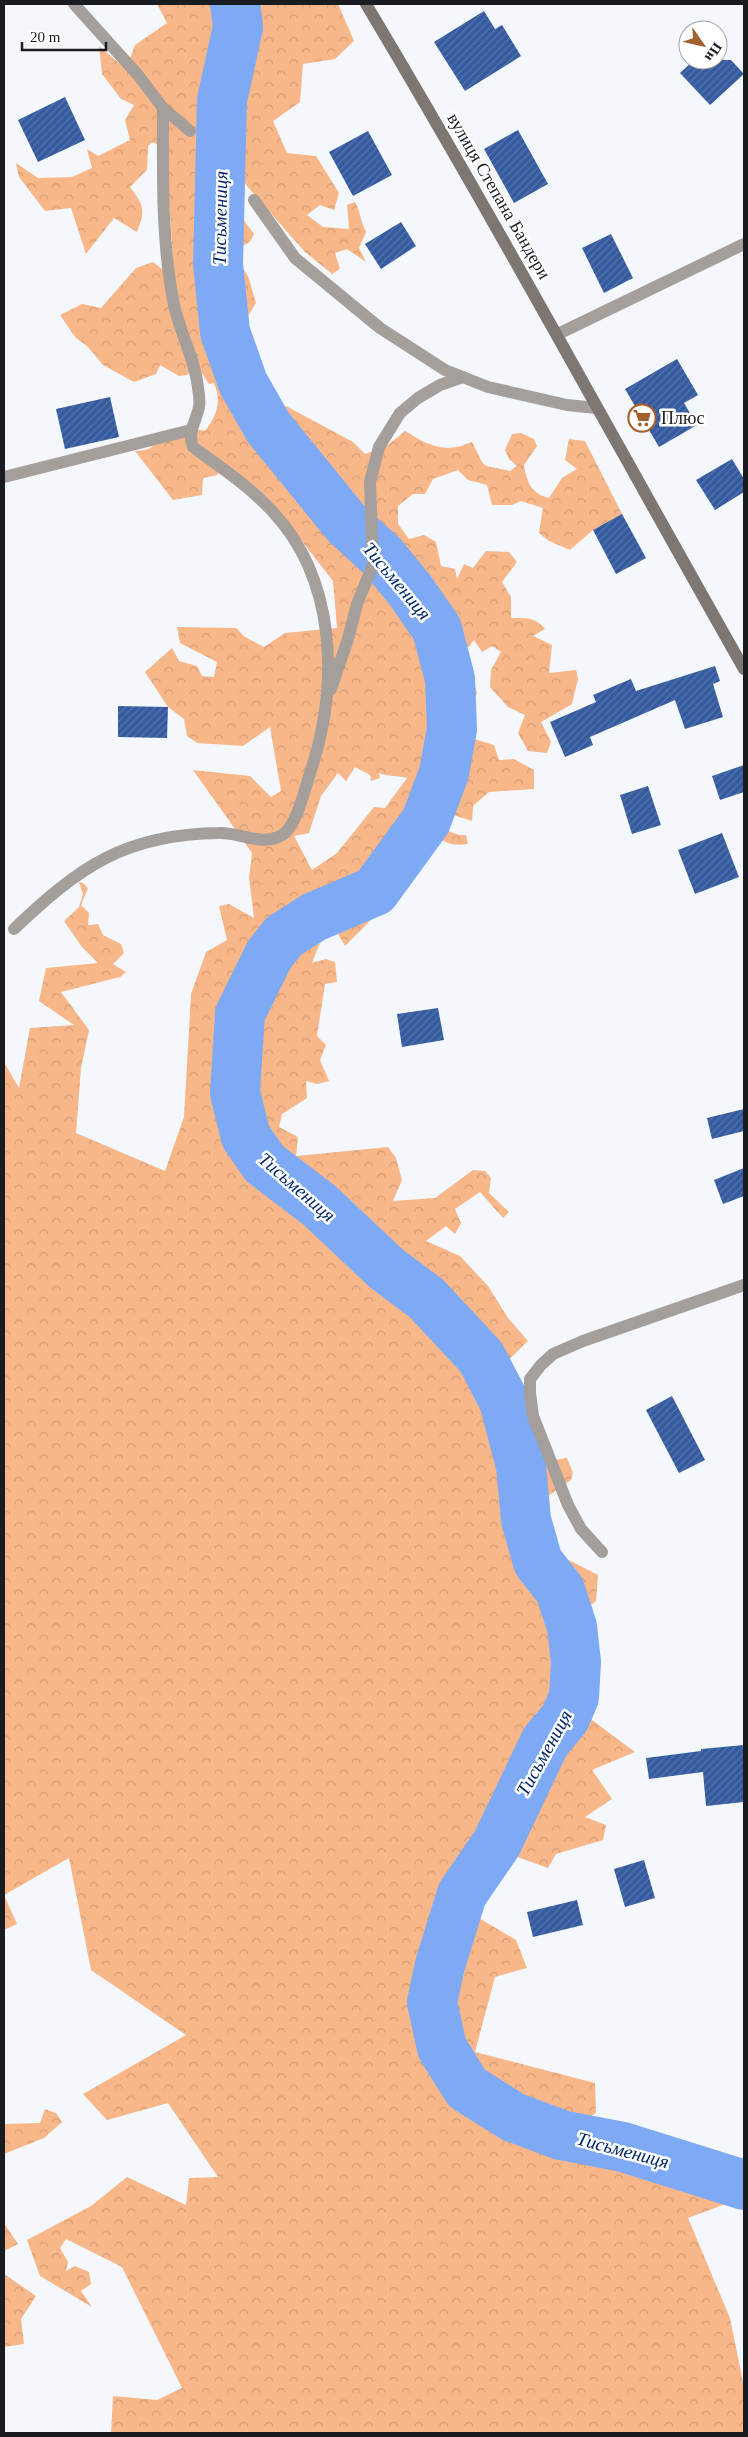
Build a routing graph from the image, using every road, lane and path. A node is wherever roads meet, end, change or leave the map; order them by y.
1 (74, 4) edge
2 (366, 4) edge
3 (163, 108) junction
4 (190, 131) dead end
5 (254, 200) dead end
6 (744, 244) edge
7 (558, 334) junction
8 (464, 377) junction
9 (596, 408) junction
10 (191, 430) junction
11 (4, 477) edge
12 (744, 668) edge
13 (328, 696) junction
14 (14, 929) dead end
15 (744, 1285) edge
16 (602, 1552) dead end

1 - 3 street
2 - 7 main road, вулиця Степана Бандери
3 - 4 street
3 - 10 street
5 - 8 street
6 - 7 street
7 - 9 main road, вулиця Степана Бандери
8 - 9 street
8 - 13 street
9 - 12 main road, вулиця Степана Бандери
10 - 11 street
10 - 13 street
13 - 14 street
15 - 16 street

